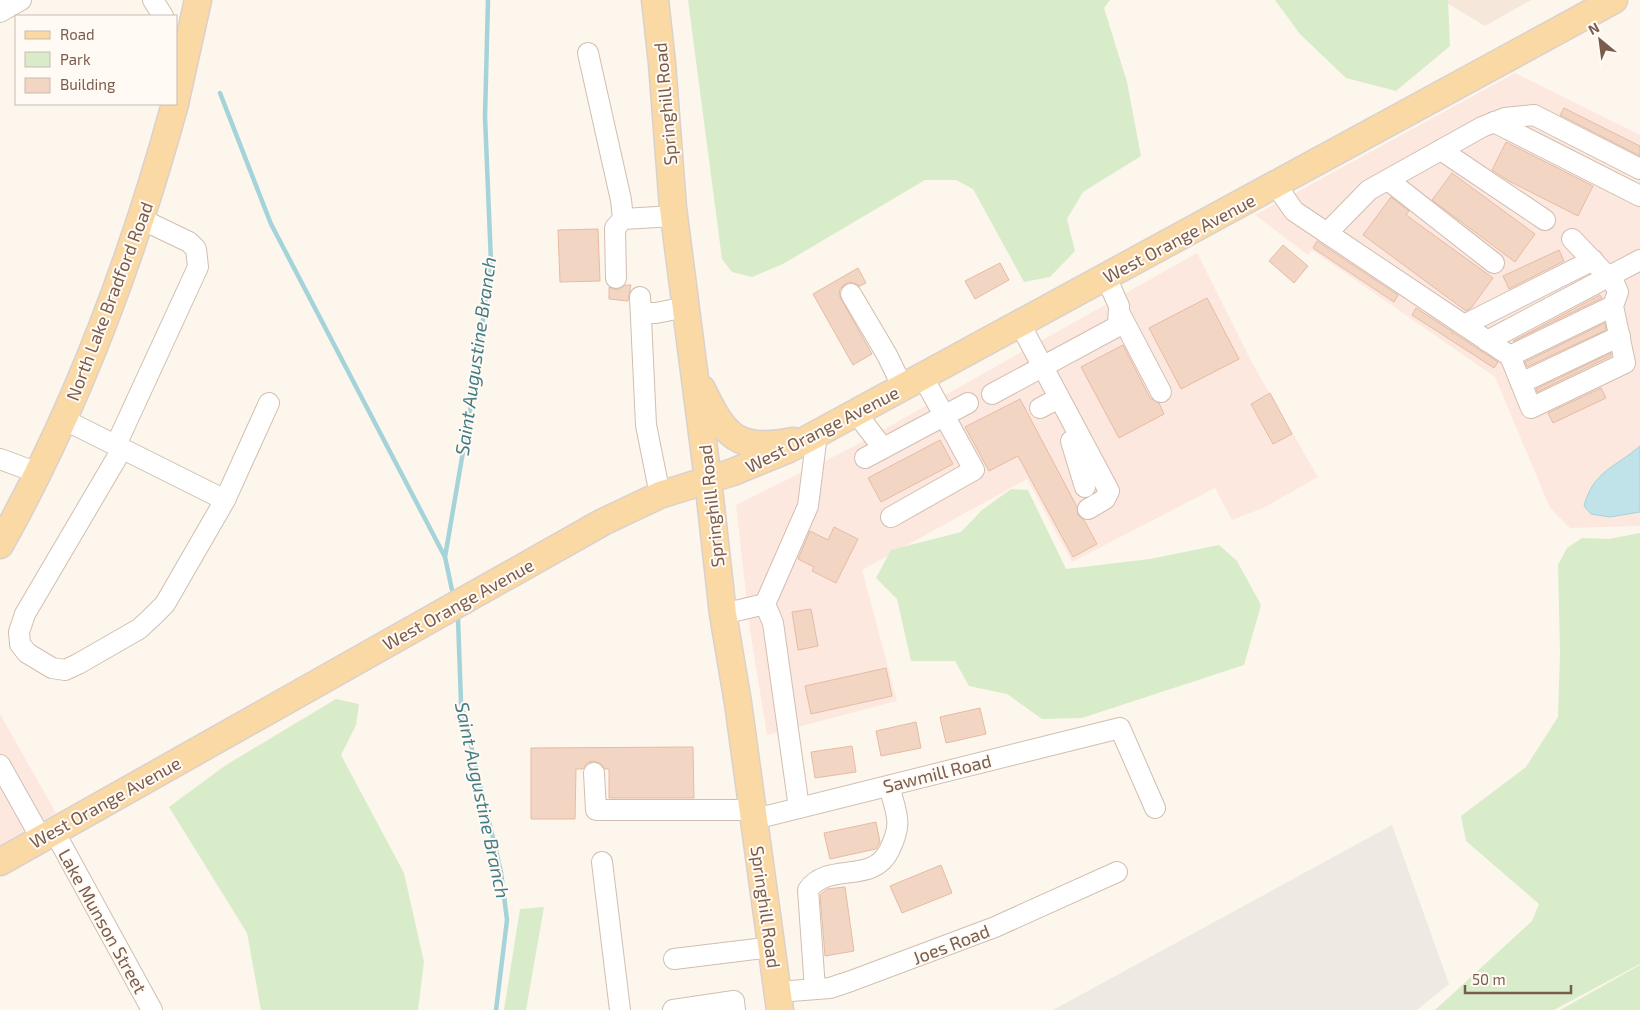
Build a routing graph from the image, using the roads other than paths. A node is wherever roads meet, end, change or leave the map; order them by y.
1 (21, 0) edge
2 (153, 0) edge
3 (198, 0) edge
4 (654, 0) edge
5 (1614, 0) edge
6 (0, 12) edge
7 (162, 15) edge
8 (184, 29) edge
9 (588, 53) dead end
10 (178, 82) edge
11 (175, 105) edge
12 (1494, 122) junction
13 (1441, 150) junction
14 (1640, 169) edge
15 (1388, 180) junction
16 (1276, 185) junction
17 (1640, 196) edge
18 (674, 216) junction
19 (141, 218) junction
20 (623, 219) junction
21 (1545, 220) dead end
22 (1327, 233) junction
23 (1572, 239) dead end
24 (1592, 260) junction
25 (1640, 260) edge
26 (1494, 262) dead end
27 (1106, 277) junction
28 (1608, 277) junction
29 (616, 278) dead end
30 (851, 294) dead end
31 (1614, 306) junction
32 (686, 307) junction
33 (1119, 312) junction
34 (1020, 324) junction
35 (1464, 325) junction
36 (1620, 336) junction
37 (1487, 341) junction
38 (1510, 356) junction
39 (1043, 367) junction
40 (694, 373) junction
41 (913, 382) junction
42 (1520, 383) junction
43 (1161, 392) dead end
44 (992, 394) dead end
45 (1060, 398) junction
46 (269, 403) dead end
47 (968, 403) dead end
48 (1040, 408) dead end
49 (856, 413) junction
50 (944, 416) junction
51 (63, 419) junction
52 (817, 434) junction
53 (1069, 442) junction
54 (119, 447) junction
55 (883, 448) junction
56 (865, 458) dead end
57 (0, 460) edge
58 (38, 473) junction
59 (708, 480) junction
60 (1085, 487) dead end
61 (660, 495) junction
62 (225, 500) junction
63 (1088, 508) dead end
64 (891, 517) dead end
65 (0, 545) edge
66 (765, 604) junction
67 (723, 614) junction
68 (0, 765) edge
69 (594, 772) dead end
70 (889, 786) junction
71 (799, 808) junction
72 (1155, 808) dead end
73 (754, 814) junction
74 (48, 835) junction
75 (0, 862) edge
76 (602, 862) dead end
77 (1117, 872) dead end
78 (772, 946) junction
79 (674, 959) dead end
80 (815, 990) junction
81 (779, 1001) edge
82 (152, 1010) edge
83 (620, 1010) edge
84 (673, 1010) edge
85 (735, 1010) edge

1 - 6 street
2 - 7 street
3 - 8 main road
4 - 18 main road, Springhill Road
5 - 16 main road, West Orange Avenue
8 - 10 main road
9 - 20 street
11 - 19 main road, North Lake Bradford Road
12 - 13 street
12 - 14 street
12 - 17 street
13 - 15 street
13 - 21 street
15 - 22 street
15 - 26 street
16 - 22 street
16 - 27 main road, West Orange Avenue
18 - 20 street
18 - 32 main road, Springhill Road
19 - 51 main road, North Lake Bradford Road
19 - 54 street
20 - 29 street
22 - 35 street
23 - 24 street
24 - 28 street
24 - 35 street
25 - 28 street
27 - 33 street
27 - 34 main road, West Orange Avenue
28 - 31 street
28 - 37 street
30 - 41 street
31 - 36 street
31 - 38 street
32 - 40 main road, Springhill Road
32 - 61 street
33 - 39 street
33 - 43 street
34 - 39 street
34 - 41 main road, West Orange Avenue
35 - 37 street
36 - 42 street
36 - 42 street
37 - 38 street
38 - 42 street
39 - 44 street
39 - 45 street
40 - 52 main road
40 - 59 main road, Springhill Road
41 - 49 main road, West Orange Avenue
41 - 50 street
45 - 48 street
45 - 53 street
46 - 62 street
47 - 50 street
49 - 52 main road, West Orange Avenue
49 - 55 street
50 - 55 street
50 - 64 street
51 - 54 street
51 - 58 main road, North Lake Bradford Road
52 - 59 main road, West Orange Avenue
52 - 66 street
53 - 60 street
53 - 63 street
54 - 62 street
54 - 62 street
55 - 56 street
57 - 58 street
58 - 65 main road, North Lake Bradford Road
59 - 61 main road, West Orange Avenue
59 - 67 main road, Springhill Road
61 - 74 main road, West Orange Avenue
66 - 67 street
66 - 71 street
67 - 73 main road, Springhill Road
68 - 74 street, Lake Munson Street
69 - 73 street, Sawmill Road
70 - 71 street, Sawmill Road
70 - 72 street, Sawmill Road
70 - 80 street
71 - 73 street, Sawmill Road
73 - 78 main road, Springhill Road
74 - 75 main road, West Orange Avenue
74 - 82 street, Lake Munson Street
76 - 83 street
77 - 80 street, Joes Road
78 - 79 street
78 - 81 main road, Springhill Road
80 - 81 street, Joes Road
84 - 85 street

